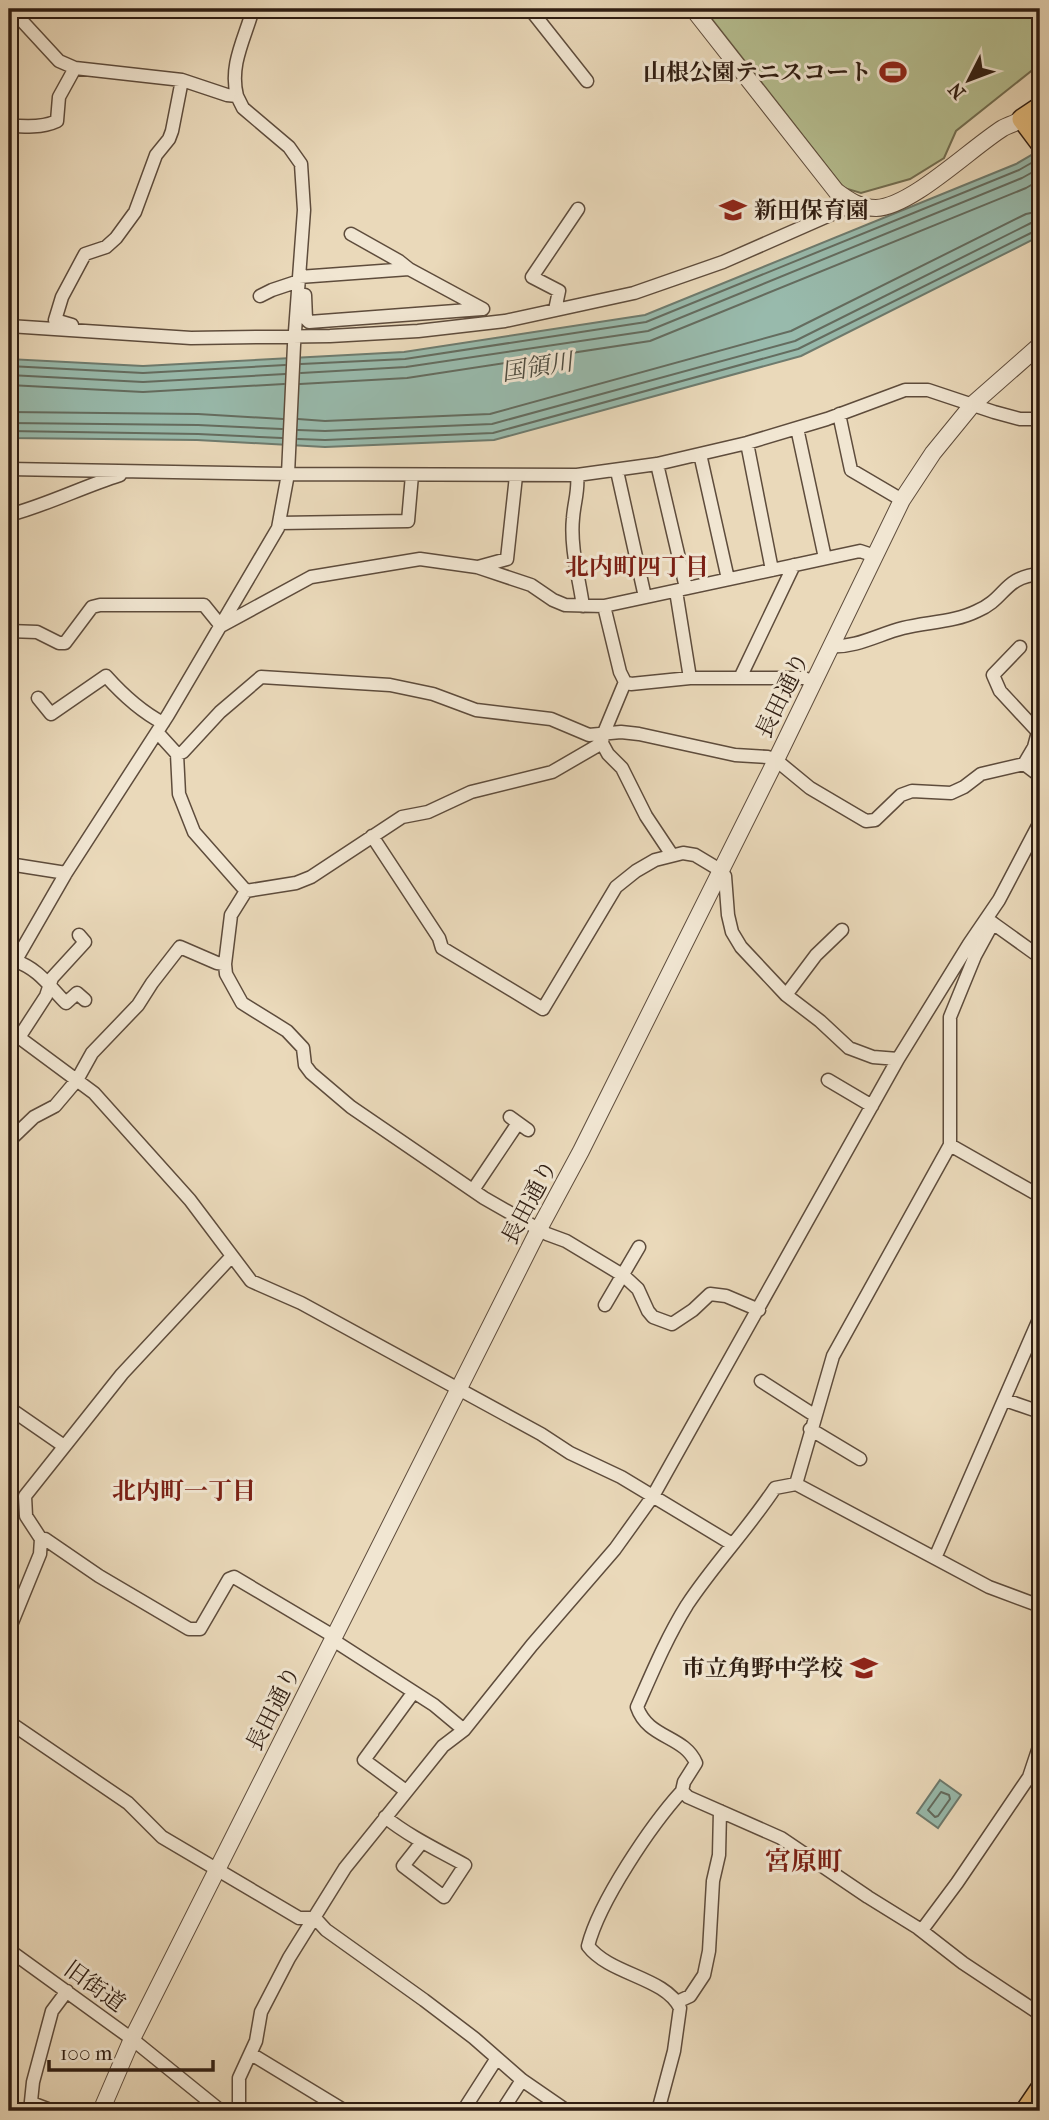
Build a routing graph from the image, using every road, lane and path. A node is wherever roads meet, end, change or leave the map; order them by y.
1 (11, 9) edge
2 (253, 9) edge
3 (530, 9) edge
4 (693, 9) edge
5 (75, 68) junction
6 (182, 80) junction
7 (587, 81) dead end
8 (237, 96) junction
9 (1040, 107) edge
10 (9, 125) edge
11 (1032, 132) edge
12 (855, 204) junction
13 (578, 209) dead end
14 (351, 234) dead end
15 (409, 269) junction
16 (301, 279) junction
17 (260, 296) dead end
18 (482, 309) junction
19 (555, 310) junction
20 (505, 321) junction
21 (9, 326) edge
22 (85, 331) junction
23 (295, 340) junction
24 (1040, 345) edge
25 (973, 404) junction
26 (839, 414) junction
27 (1040, 419) edge
28 (797, 428) junction
29 (747, 443) junction
30 (700, 454) junction
31 (657, 464) junction
32 (9, 469) edge
33 (126, 471) junction
34 (288, 471) junction
35 (617, 471) junction
36 (412, 475) junction
37 (577, 475) junction
38 (516, 476) junction
39 (902, 500) junction
40 (9, 515) edge
41 (279, 523) junction
42 (875, 556) junction
43 (825, 558) junction
44 (794, 565) junction
45 (478, 567) junction
46 (772, 570) junction
47 (1040, 574) edge
48 (728, 579) junction
49 (681, 589) junction
50 (645, 597) junction
51 (583, 606) junction
52 (604, 606) junction
53 (221, 626) junction
54 (9, 631) edge
55 (831, 646) junction
56 (1020, 647) dead end
57 (690, 678) junction
58 (740, 678) junction
59 (814, 681) junction
60 (625, 682) junction
61 (38, 698) dead end
62 (160, 728) junction
63 (603, 739) junction
64 (177, 754) junction
65 (776, 760) junction
66 (1024, 764) junction
67 (1040, 776) edge
68 (1040, 822) edge
69 (372, 836) junction
70 (672, 855) junction
71 (9, 864) edge
72 (720, 870) junction
73 (66, 873) junction
74 (246, 891) junction
75 (990, 921) junction
76 (842, 930) dead end
77 (79, 935) dead end
78 (1040, 957) edge
79 (225, 964) junction
80 (12, 967) edge
81 (49, 985) junction
82 (786, 995) junction
83 (85, 1000) dead end
84 (14, 1033) edge
85 (898, 1059) junction
86 (77, 1080) junction
87 (828, 1080) dead end
88 (872, 1106) junction
89 (519, 1123) dead end
90 (9, 1141) edge
91 (950, 1145) junction
92 (473, 1190) junction
93 (1040, 1196) edge
94 (539, 1229) junction
95 (639, 1247) dead end
96 (232, 1256) junction
97 (624, 1276) junction
98 (605, 1305) dead end
99 (759, 1310) junction
100 (1040, 1317) edge
101 (761, 1381) dead end
102 (459, 1390) junction
103 (1005, 1400) junction
104 (9, 1408) edge
105 (1040, 1412) edge
106 (814, 1415) junction
107 (810, 1429) junction
108 (64, 1446) junction
109 (860, 1459) dead end
110 (796, 1484) junction
111 (653, 1496) junction
112 (41, 1539) junction
113 (732, 1544) junction
114 (935, 1558) junction
115 (1040, 1606) edge
116 (9, 1630) edge
117 (334, 1639) junction
118 (413, 1693) junction
119 (9, 1722) edge
120 (464, 1730) junction
121 (1040, 1744) edge
122 (406, 1791) junction
123 (682, 1791) junction
124 (720, 1811) junction
125 (386, 1817) junction
126 (422, 1842) junction
127 (218, 1869) junction
128 (315, 1918) junction
129 (922, 1930) junction
130 (9, 1950) edge
131 (67, 1991) junction
132 (677, 2002) junction
133 (1040, 2014) edge
134 (132, 2039) junction
135 (251, 2054) junction
136 (497, 2058) junction
137 (522, 2080) junction
138 (1040, 2089) edge
139 (31, 2107) edge
140 (54, 2111) edge
141 (101, 2111) edge
142 (221, 2111) edge
143 (239, 2111) edge
144 (345, 2111) edge
145 (463, 2111) edge
146 (502, 2111) edge
147 (567, 2111) edge
148 (658, 2111) edge
149 (1025, 2111) edge

1 - 5 street
2 - 8 street
3 - 7 street
4 - 12 street
5 - 6 street
5 - 10 street
6 - 8 street
6 - 22 street
8 - 16 street
9 - 11 main road
11 - 12 street
12 - 19 street
13 - 19 street
14 - 15 street
15 - 16 street
15 - 18 street
16 - 17 street
16 - 18 street
16 - 23 street
18 - 20 street
19 - 20 street
20 - 23 street
21 - 22 street
22 - 23 street
23 - 34 street
24 - 25 street, 長田通り
25 - 26 street
25 - 27 street
25 - 39 street, 長田通り
26 - 28 street
26 - 39 street
28 - 29 street
28 - 43 street
29 - 30 street
29 - 46 street
30 - 31 street
30 - 48 street
31 - 35 street
31 - 49 street
32 - 33 street
33 - 34 street
33 - 40 street
34 - 36 street
34 - 41 street
35 - 37 street
35 - 50 street
36 - 38 street
36 - 41 street
37 - 38 street
37 - 51 street
38 - 45 street
39 - 42 street, 長田通り
41 - 53 street
42 - 43 street
42 - 55 street, 長田通り
43 - 44 street
44 - 46 street
44 - 58 street
45 - 51 street
45 - 53 street
46 - 48 street
47 - 55 street
48 - 49 street
49 - 50 street
49 - 57 street
50 - 52 street
51 - 52 street
52 - 60 street
53 - 54 street
53 - 62 street
55 - 59 street, 長田通り
56 - 66 street
57 - 58 street
57 - 60 street
58 - 59 street
59 - 65 street, 長田通り
60 - 63 street
61 - 62 street
62 - 64 street
62 - 73 street
63 - 64 street
63 - 65 street
63 - 69 street
63 - 70 street
64 - 74 street
65 - 66 street
65 - 72 street, 長田通り
66 - 67 street
68 - 75 street
69 - 70 street
69 - 74 street
70 - 72 street
71 - 73 street
72 - 82 street
72 - 94 street, 長田通り
73 - 80 street
74 - 79 street
75 - 78 street
75 - 85 street
75 - 91 street
76 - 82 street
77 - 81 street
79 - 86 street
79 - 92 street
80 - 81 street
81 - 83 street
81 - 84 street
82 - 85 street
84 - 86 street
85 - 88 street
86 - 90 street
86 - 96 street
87 - 88 street
88 - 99 street
89 - 92 street
91 - 93 street
91 - 106 street
92 - 94 street
94 - 97 street
94 - 102 street, 長田通り
95 - 97 street
96 - 102 street
96 - 108 street
97 - 98 street
97 - 99 street
99 - 111 street
100 - 103 street
101 - 106 street
102 - 111 street
102 - 117 street, 長田通り
103 - 105 street
103 - 114 street
104 - 108 street
106 - 107 street
107 - 109 street
107 - 110 street
108 - 112 street
110 - 113 street
110 - 114 street
111 - 113 street
111 - 120 street
112 - 116 street
112 - 117 street
113 - 123 street
114 - 115 street
117 - 118 street
117 - 127 street, 長田通り
118 - 120 street
118 - 122 street
119 - 127 street
120 - 122 street
121 - 129 street
122 - 125 street
123 - 124 street
123 - 132 street
124 - 129 street
124 - 132 street
125 - 126 street
125 - 128 street
126 - 126 street
127 - 128 street
127 - 134 street, 長田通り
128 - 135 street
128 - 136 street
129 - 133 street
130 - 131 street, 旧街道
131 - 134 street, 旧街道
131 - 139 street
132 - 148 street
134 - 141 street, 長田通り
134 - 142 street, 旧街道
135 - 143 street
135 - 144 street
136 - 137 street
136 - 145 street
137 - 146 street
137 - 147 street
138 - 149 main road
139 - 140 street

